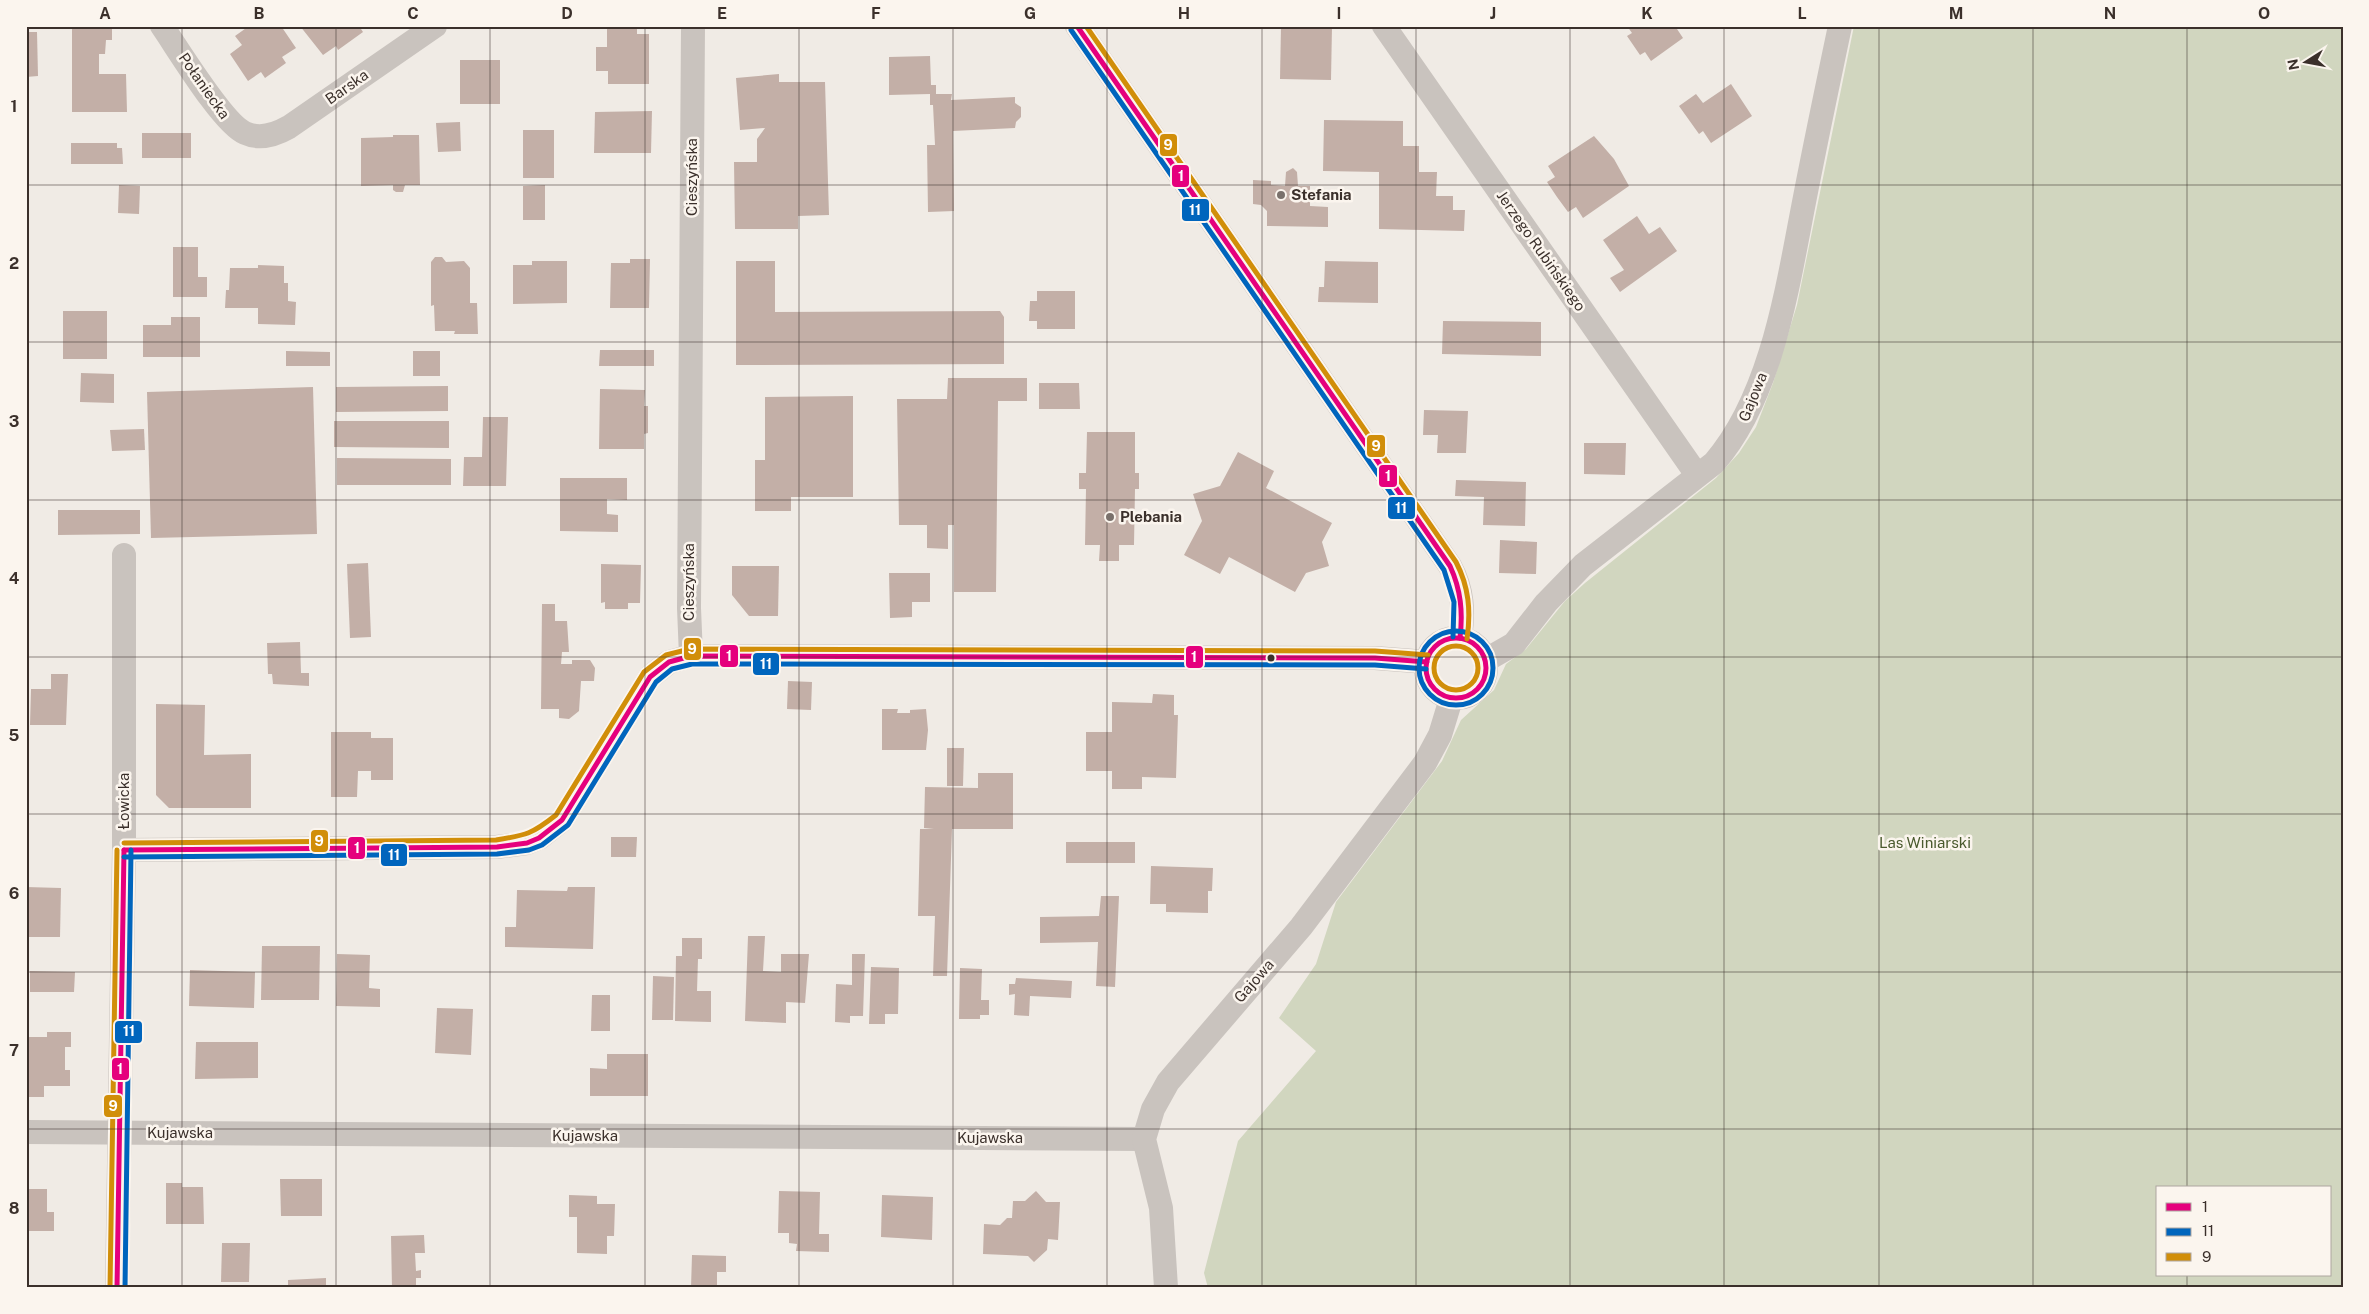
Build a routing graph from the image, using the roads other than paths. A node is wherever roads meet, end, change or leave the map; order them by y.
1 (162, 26) edge
2 (435, 26) edge
3 (692, 26) edge
4 (1077, 26) edge
5 (1384, 26) edge
6 (1840, 26) edge
7 (254, 136) joint
8 (1697, 475) junction
9 (124, 555) dead end
10 (1460, 638) junction
11 (691, 656) junction
12 (1486, 660) junction
13 (1427, 662) junction
14 (1451, 698) junction
15 (124, 850) junction
16 (26, 1132) edge
17 (120, 1133) junction
18 (1144, 1138) junction
19 (117, 1288) edge
20 (1166, 1288) edge

1 - 7 street, Połaniecka
2 - 7 street, Barska
3 - 11 street, Cieszyńska
4 - 10 street
5 - 8 street, Jerzego Rubińskiego
6 - 8 street, Gajowa
8 - 12 street, Gajowa
9 - 15 street, Łowicka
10 - 12 street
10 - 13 street
11 - 13 street
11 - 15 street
12 - 14 street
13 - 14 street
14 - 18 street, Gajowa
15 - 17 street, Łowicka
16 - 17 street, Kujawska
17 - 18 street, Kujawska
17 - 19 street, Łowicka
18 - 20 street

